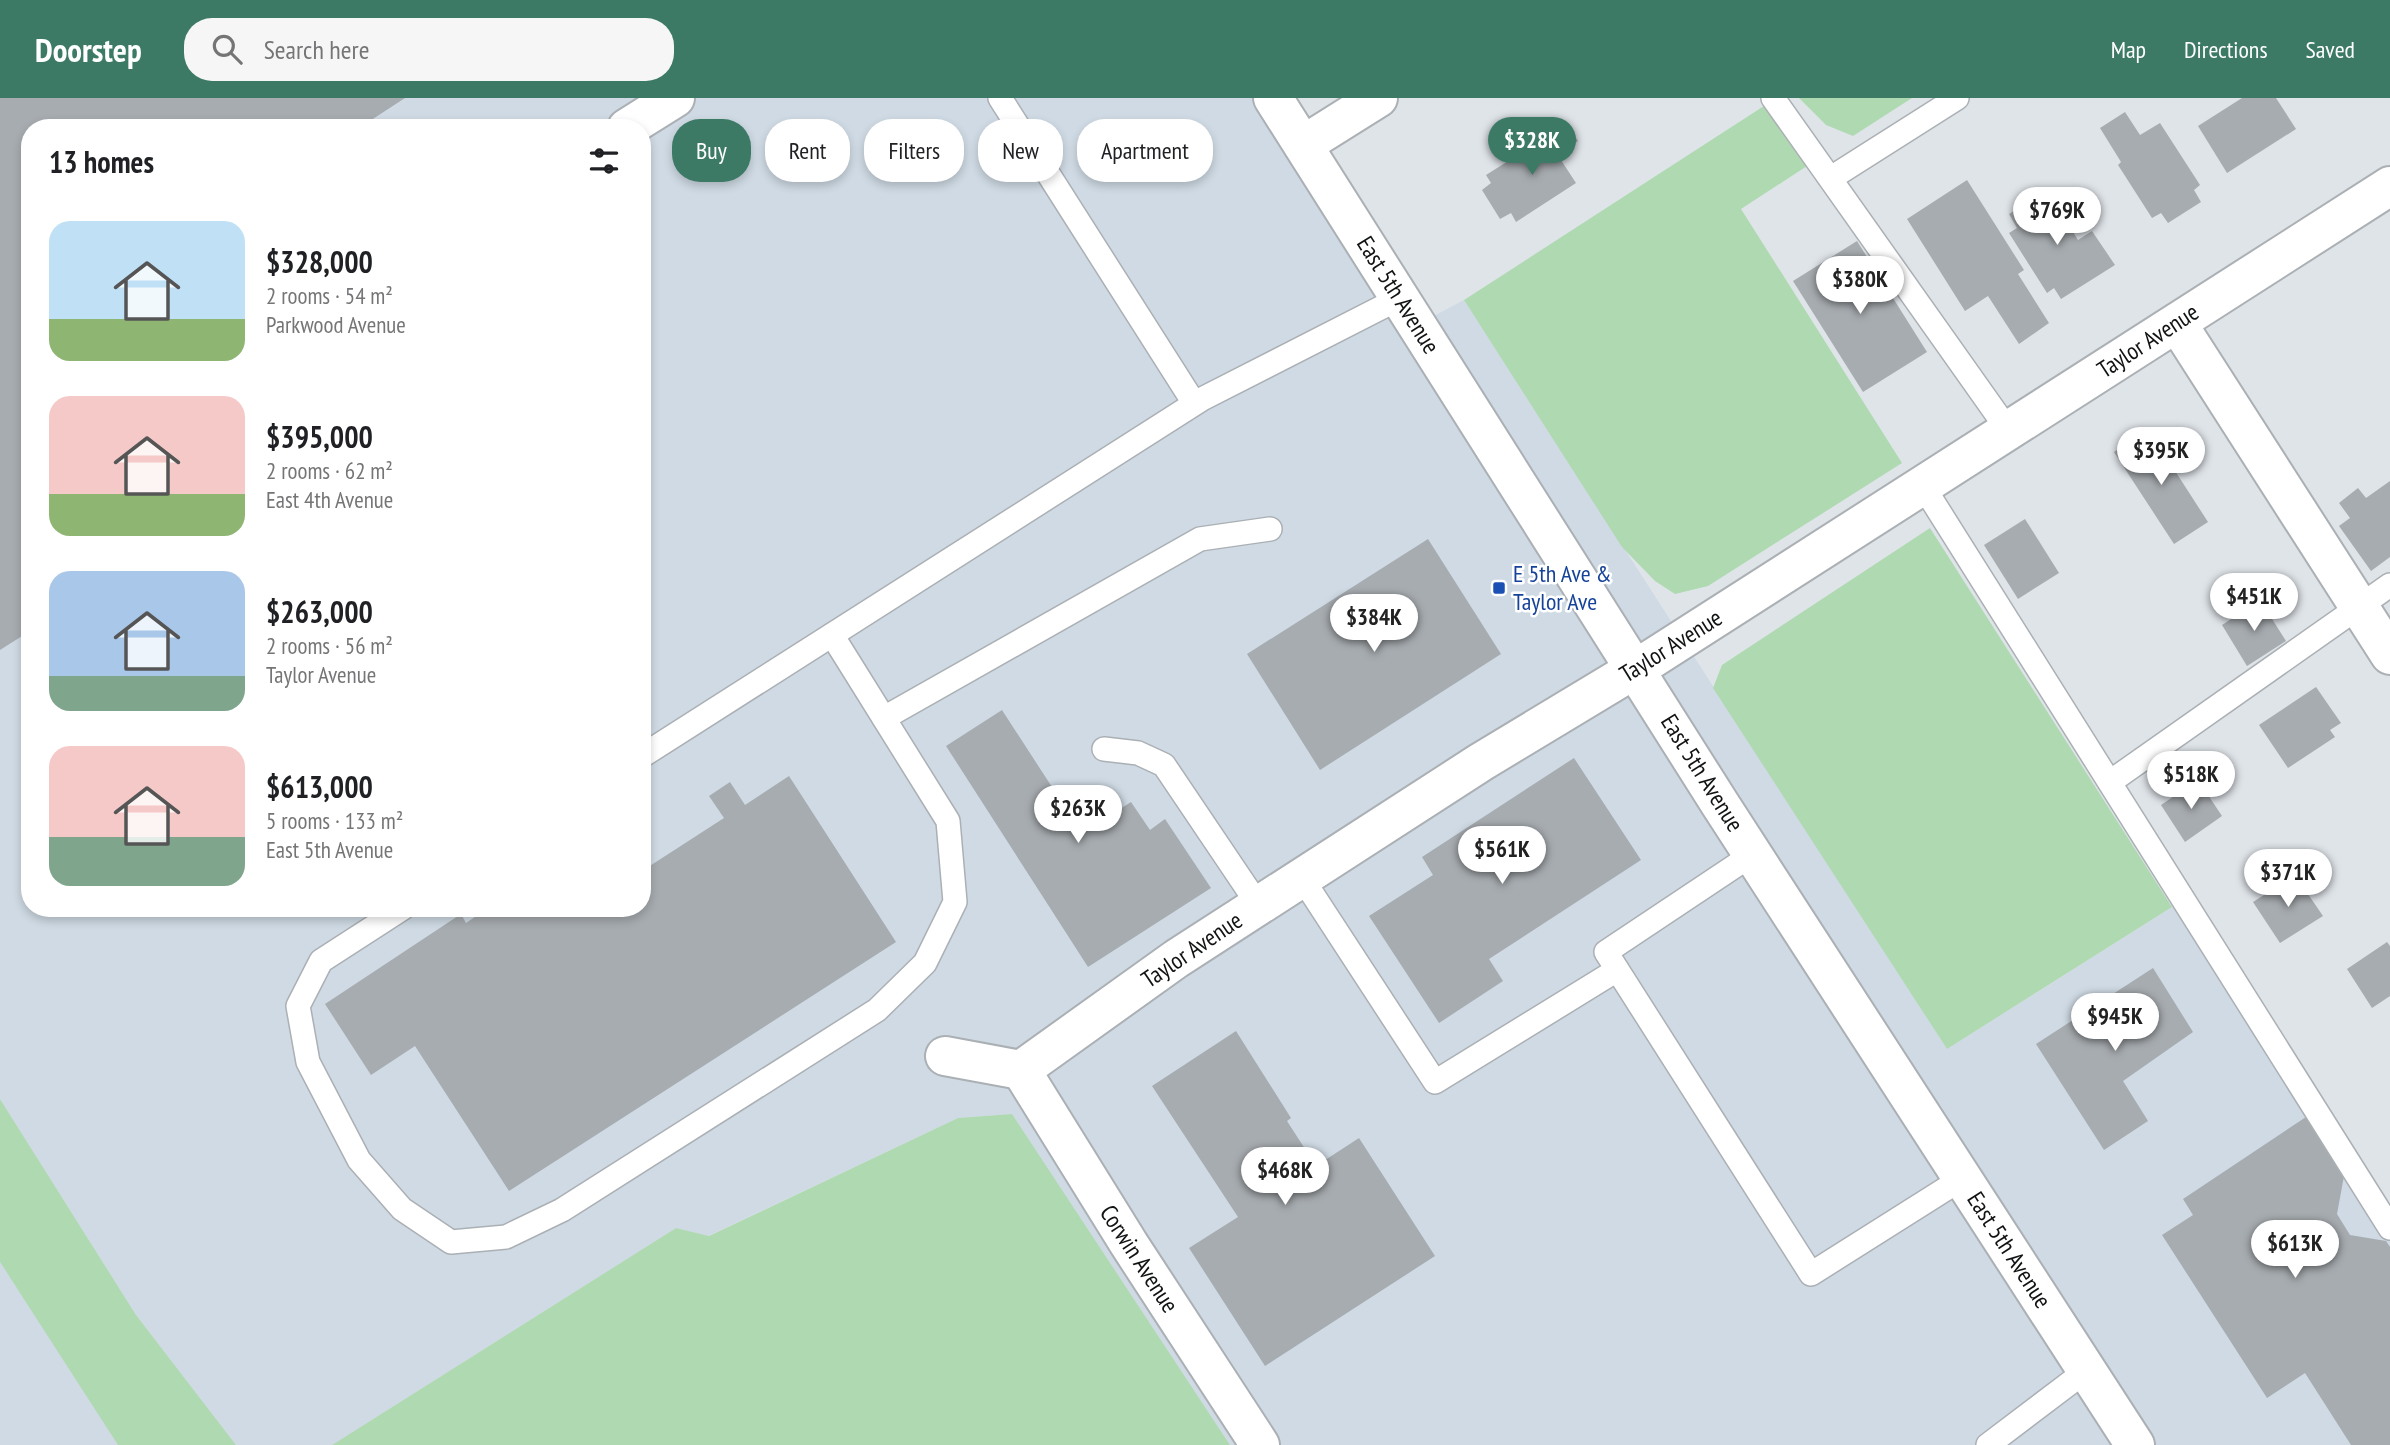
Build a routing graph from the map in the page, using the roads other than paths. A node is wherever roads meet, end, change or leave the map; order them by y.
1 (675, 98) edge
2 (1000, 98) edge
3 (1273, 98) edge
4 (1378, 98) edge
5 (1773, 98) edge
6 (1956, 98) edge
7 (641, 119) edge
8 (1303, 145) junction
9 (1831, 178) junction
10 (2390, 186) edge
11 (1400, 298) junction
12 (2177, 323) junction
13 (1194, 403) junction
14 (2008, 430) junction
15 (1923, 486) junction
16 (1270, 529) dead end
17 (2390, 585) edge
18 (2359, 607) junction
19 (832, 635) junction
20 (2390, 655) edge
21 (1636, 667) junction
22 (884, 718) junction
23 (651, 750) edge
24 (1104, 750) dead end
25 (2110, 782) junction
26 (1753, 854) junction
27 (1302, 878) junction
28 (1259, 906) junction
29 (389, 917) edge
30 (1617, 970) junction
31 (944, 1056) dead end
32 (1021, 1070) junction
33 (1963, 1178) junction
34 (2390, 1228) edge
35 (2087, 1370) junction
36 (1260, 1445) edge
37 (1987, 1445) edge
38 (2136, 1445) edge

1 - 7 street
2 - 13 lane
3 - 8 street, East 5th Avenue
4 - 8 street
5 - 9 lane
6 - 9 lane
8 - 11 street, East 5th Avenue
9 - 14 lane
10 - 12 street, Taylor Avenue
11 - 13 lane
11 - 21 street, East 5th Avenue
12 - 14 street, Taylor Avenue
12 - 18 street
13 - 19 lane
14 - 15 street, Taylor Avenue
15 - 21 street, Taylor Avenue
15 - 25 lane
16 - 22 lane
17 - 18 lane
18 - 20 street
18 - 25 lane
19 - 22 lane
19 - 23 lane
21 - 26 street, East 5th Avenue
21 - 27 street, Taylor Avenue
22 - 29 lane
24 - 28 lane
25 - 34 lane
26 - 30 lane
26 - 33 street, East 5th Avenue
27 - 28 street, Taylor Avenue
27 - 30 lane
28 - 32 street, Taylor Avenue
30 - 33 lane
31 - 32 street
32 - 36 street, Corwin Avenue
33 - 35 street, East 5th Avenue
35 - 37 lane
35 - 38 street, East 5th Avenue

